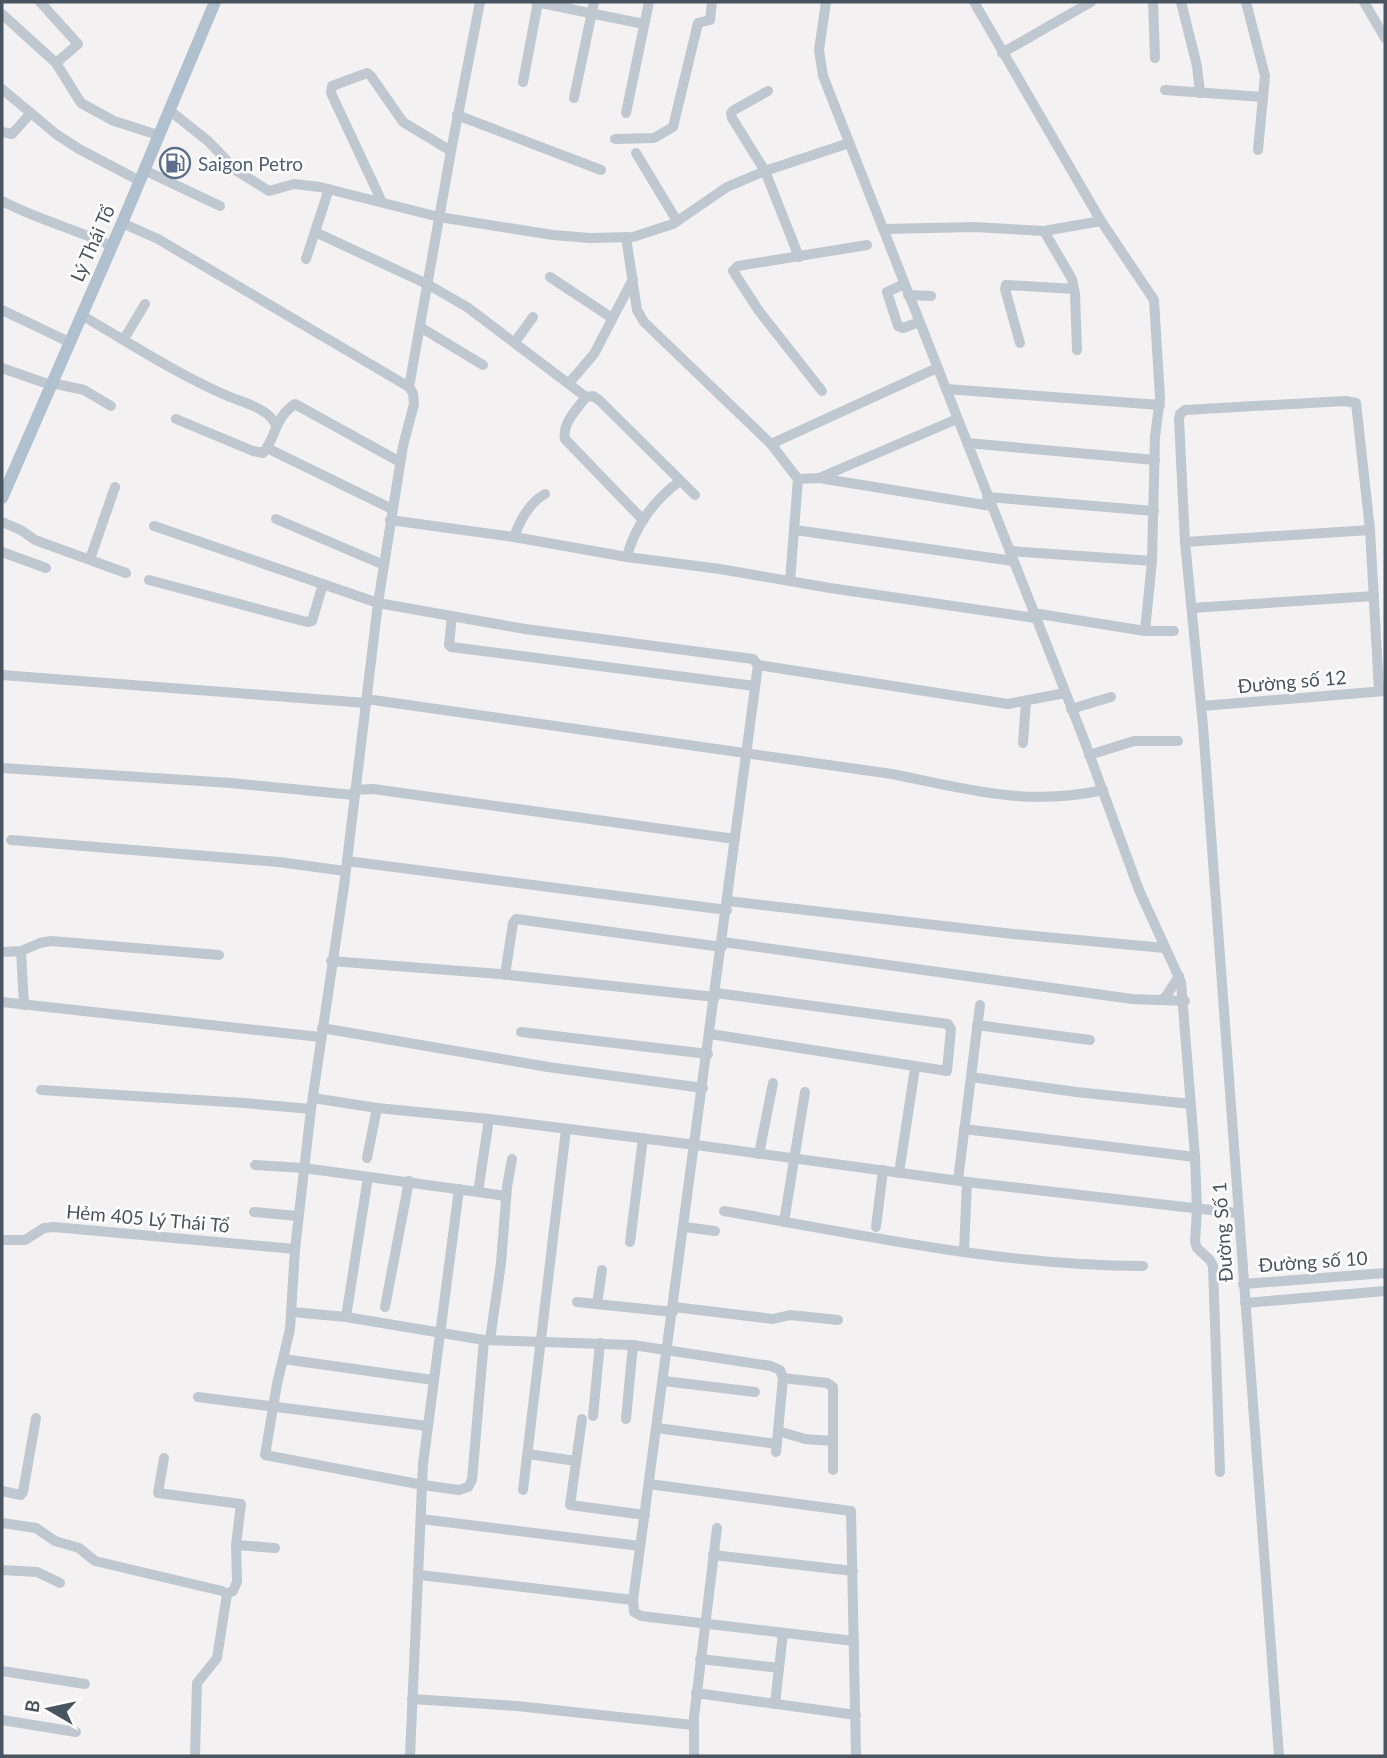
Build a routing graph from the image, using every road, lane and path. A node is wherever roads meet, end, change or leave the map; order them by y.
1 (40, 2) edge
2 (215, 2) edge
3 (480, 2) edge
4 (537, 2) edge
5 (594, 2) edge
6 (649, 2) edge
7 (712, 2) edge
8 (826, 2) edge
9 (974, 2) edge
10 (1091, 2) edge
11 (1153, 2) edge
12 (1181, 2) edge
13 (1246, 2) edge
14 (1364, 2) edge
15 (592, 13) junction
16 (2, 14) edge
17 (645, 24) junction
18 (1385, 38) edge
19 (1002, 53) junction
20 (1155, 58) dead end
21 (56, 63) junction
22 (523, 82) dead end
23 (2, 89) edge
24 (1165, 90) dead end
25 (768, 91) dead end
26 (1200, 93) junction
27 (1264, 97) junction
28 (574, 98) dead end
29 (169, 110) junction
30 (31, 113) junction
31 (626, 113) dead end
32 (457, 115) junction
33 (2, 132) edge
34 (158, 135) junction
35 (615, 139) dead end
36 (849, 143) junction
37 (1258, 150) dead end
38 (451, 151) junction
39 (636, 153) dead end
40 (601, 170) dead end
41 (765, 171) junction
42 (142, 175) junction
43 (330, 189) junction
44 (2, 201) edge
45 (383, 202) junction
46 (220, 206) dead end
47 (439, 216) junction
48 (677, 221) junction
49 (1101, 221) junction
50 (122, 223) junction
51 (883, 229) junction
52 (1044, 231) junction
53 (316, 232) junction
54 (626, 237) junction
55 (867, 244) dead end
56 (112, 246) junction
57 (799, 257) junction
58 (306, 259) dead end
59 (550, 276) dead end
60 (633, 279) junction
61 (428, 284) junction
62 (904, 284) junction
63 (1074, 289) junction
64 (931, 296) dead end
65 (910, 300) junction
66 (145, 304) dead end
67 (2, 310) edge
68 (893, 312) junction
69 (81, 314) junction
70 (533, 317) dead end
71 (612, 318) junction
72 (919, 322) junction
73 (420, 327) junction
74 (124, 340) junction
75 (69, 342) junction
76 (514, 342) junction
77 (1020, 344) dead end
78 (1077, 350) dead end
79 (483, 365) dead end
80 (2, 368) edge
81 (937, 368) junction
82 (569, 383) junction
83 (51, 384) junction
84 (410, 387) junction
85 (946, 389) junction
86 (822, 391) dead end
87 (586, 397) junction
88 (111, 405) dead end
89 (1160, 405) junction
90 (176, 419) dead end
91 (957, 419) junction
92 (276, 425) junction
93 (967, 443) junction
94 (771, 444) junction
95 (267, 448) junction
96 (1155, 460) junction
97 (400, 462) junction
98 (819, 478) junction
99 (798, 479) junction
100 (680, 481) junction
101 (115, 487) dead end
102 (545, 494) dead end
103 (2, 495) edge
104 (695, 495) dead end
105 (989, 501) junction
106 (1154, 511) junction
107 (391, 514) junction
108 (276, 519) dead end
109 (643, 520) junction
110 (2, 522) edge
111 (154, 526) dead end
112 (795, 530) junction
113 (1370, 530) junction
114 (514, 537) junction
115 (1185, 542) junction
116 (2, 552) edge
117 (627, 556) junction
118 (1012, 556) junction
119 (90, 559) junction
120 (1152, 561) junction
121 (383, 565) junction
122 (46, 568) dead end
123 (126, 573) dead end
124 (149, 579) dead end
125 (790, 581) junction
126 (323, 584) junction
127 (1374, 596) junction
128 (378, 603) junction
129 (1192, 608) junction
130 (1034, 616) junction
131 (452, 617) junction
132 (1145, 631) junction
133 (1174, 631) dead end
134 (758, 665) junction
135 (2, 675) edge
136 (755, 686) junction
137 (1382, 691) edge
138 (1065, 693) junction
139 (1111, 697) dead end
140 (366, 701) junction
141 (1026, 701) junction
142 (1202, 706) junction
143 (1071, 709) junction
144 (1178, 741) dead end
145 (1023, 743) dead end
146 (747, 754) junction
147 (1089, 755) junction
148 (2, 768) edge
149 (1103, 790) junction
150 (354, 793) junction
151 (735, 839) junction
152 (10, 840) dead end
153 (346, 866) junction
154 (728, 905) junction
155 (722, 945) junction
156 (1165, 948) junction
157 (22, 951) junction
158 (2, 952) edge
159 (219, 955) dead end
160 (331, 961) junction
161 (505, 975) junction
162 (1179, 975) junction
163 (716, 995) junction
164 (1162, 1000) junction
165 (1185, 1001) junction
166 (2, 1002) edge
167 (24, 1005) junction
168 (980, 1005) dead end
169 (977, 1025) junction
170 (521, 1032) dead end
171 (321, 1033) junction
172 (710, 1034) junction
173 (1090, 1041) dead end
174 (708, 1054) junction
175 (915, 1068) junction
176 (971, 1077) junction
177 (773, 1083) dead end
178 (703, 1088) junction
179 (41, 1090) dead end
180 (806, 1092) dead end
181 (313, 1098) junction
182 (1191, 1104) junction
183 (377, 1108) junction
184 (311, 1109) junction
185 (489, 1119) junction
186 (566, 1129) junction
187 (964, 1129) junction
188 (643, 1138) junction
189 (696, 1145) junction
190 (759, 1154) junction
191 (1195, 1157) junction
192 (367, 1158) dead end
193 (794, 1158) junction
194 (512, 1159) dead end
195 (255, 1165) dead end
196 (304, 1168) junction
197 (883, 1170) junction
198 (899, 1173) junction
199 (368, 1177) junction
200 (409, 1181) junction
201 (962, 1181) junction
202 (459, 1189) junction
203 (478, 1192) junction
204 (506, 1196) junction
205 (1197, 1209) junction
206 (724, 1211) dead end
207 (254, 1212) dead end
208 (1237, 1213) junction
209 (298, 1216) junction
210 (784, 1222) junction
211 (685, 1227) junction
212 (876, 1227) dead end
213 (715, 1231) dead end
214 (2, 1240) edge
215 (630, 1242) dead end
216 (295, 1249) junction
217 (964, 1252) junction
218 (1143, 1266) dead end
219 (602, 1270) dead end
220 (1385, 1273) edge
221 (1243, 1284) junction
222 (1385, 1291) edge
223 (577, 1302) dead end
224 (1245, 1303) junction
225 (597, 1304) junction
226 (385, 1307) dead end
227 (673, 1309) junction
228 (292, 1311) junction
229 (345, 1317) junction
230 (838, 1320) dead end
231 (440, 1333) junction
232 (487, 1340) junction
233 (600, 1342) junction
234 (541, 1343) junction
235 (633, 1345) junction
236 (668, 1350) junction
237 (283, 1359) junction
238 (783, 1378) junction
239 (433, 1380) junction
240 (664, 1381) junction
241 (755, 1392) dead end
242 (198, 1397) dead end
243 (273, 1405) junction
244 (36, 1418) dead end
245 (626, 1419) dead end
246 (427, 1426) junction
247 (657, 1428) junction
248 (778, 1431) junction
249 (833, 1441) junction
250 (528, 1454) junction
251 (164, 1458) dead end
252 (576, 1461) junction
253 (832, 1470) dead end
254 (1220, 1472) dead end
255 (649, 1484) junction
256 (423, 1485) junction
257 (523, 1490) dead end
258 (2, 1492) edge
259 (645, 1515) junction
260 (421, 1519) junction
261 (2, 1523) edge
262 (717, 1528) dead end
263 (236, 1545) junction
264 (640, 1546) junction
265 (275, 1548) dead end
266 (713, 1555) junction
267 (2, 1570) edge
268 (853, 1571) junction
269 (420, 1575) junction
270 (60, 1583) dead end
271 (227, 1594) junction
272 (633, 1601) junction
273 (705, 1624) junction
274 (783, 1633) junction
275 (854, 1641) junction
276 (700, 1659) junction
277 (779, 1668) junction
278 (2, 1671) edge
279 (85, 1684) dead end
280 (696, 1693) junction
281 (412, 1699) junction
282 (775, 1704) junction
283 (856, 1715) junction
284 (2, 1720) edge
285 (693, 1725) junction
286 (76, 1732) dead end
287 (195, 1756) edge
288 (410, 1756) edge
289 (694, 1756) edge
290 (856, 1756) edge
291 (1279, 1756) edge

1 - 21 street
2 - 29 main road, Lý Thái Tổ
3 - 32 street
4 - 15 street
4 - 22 street
5 - 15 street
6 - 17 street
7 - 35 street
8 - 36 street
9 - 19 street
10 - 19 street
11 - 20 street
12 - 26 street
13 - 27 street
14 - 18 street
15 - 17 street
15 - 28 street
16 - 21 street
17 - 31 street
19 - 49 street
21 - 34 street
23 - 30 street
24 - 26 street
25 - 41 street
26 - 27 street
27 - 37 street
29 - 34 main road, Lý Thái Tổ
29 - 43 street
30 - 33 street
30 - 42 street
32 - 38 street
32 - 40 street
34 - 42 main road, Lý Thái Tổ
36 - 41 street
36 - 51 street
38 - 45 street
38 - 47 street
39 - 48 street
41 - 48 street
41 - 57 street
42 - 46 street
42 - 50 main road, Lý Thái Tổ
43 - 45 street
43 - 53 street
44 - 56 street
45 - 47 street
47 - 54 street
47 - 61 street
48 - 54 street
49 - 52 street
49 - 89 street
50 - 56 main road, Lý Thái Tổ
50 - 84 street
51 - 52 street
51 - 62 street
52 - 63 street
53 - 58 street
53 - 61 street
54 - 60 street
55 - 57 street
56 - 69 main road, Lý Thái Tổ
57 - 86 street
59 - 71 street
60 - 71 street
60 - 94 street
61 - 73 street
61 - 76 street
62 - 65 street
62 - 68 street
63 - 77 street
63 - 78 street
64 - 65 street
65 - 68 street
65 - 72 street
66 - 74 street
67 - 75 street
68 - 72 street
69 - 74 street
69 - 75 main road, Lý Thái Tổ
70 - 76 street
71 - 82 street
72 - 81 street
73 - 79 street
73 - 84 street
74 - 92 street
75 - 83 main road, Lý Thái Tổ
76 - 82 street
80 - 83 street
81 - 85 street
81 - 94 street
82 - 87 street
83 - 88 street
83 - 103 main road, Lý Thái Tổ
84 - 97 street
85 - 89 street
85 - 91 street
87 - 100 street
87 - 109 street
89 - 96 street
90 - 95 street
91 - 93 street
91 - 98 street
92 - 95 street
92 - 97 street
93 - 96 street
93 - 105 street
94 - 99 street
95 - 107 street
96 - 106 street
97 - 107 street
98 - 99 street
98 - 105 street
99 - 112 street
100 - 104 street
100 - 109 street
101 - 119 street
102 - 114 street
105 - 106 street
105 - 118 street
106 - 120 street
107 - 114 street
107 - 121 street
108 - 121 street
109 - 117 street
110 - 119 street
111 - 126 street
112 - 118 street
112 - 125 street
113 - 115 street
113 - 115 street, Đường Số 1
113 - 127 street
114 - 117 street
115 - 129 street, Đường Số 1
116 - 122 street
117 - 125 street
118 - 120 street
118 - 130 street
119 - 123 street
120 - 132 street
121 - 128 street
124 - 126 street
125 - 130 street
126 - 128 street
127 - 129 street
127 - 137 street
128 - 131 street
128 - 140 street
129 - 142 street, Đường Số 1
130 - 132 street
130 - 138 street
131 - 134 street
131 - 136 street
132 - 133 street
134 - 136 street
134 - 141 street
135 - 140 street
136 - 146 street
137 - 142 street, Đường số 12
138 - 141 street
138 - 143 street
139 - 143 street
140 - 146 street
140 - 150 street
141 - 145 street
142 - 208 street, Đường Số 1
143 - 147 street
144 - 147 street
146 - 149 street
146 - 151 street
147 - 149 street
148 - 150 street
149 - 156 street
150 - 151 street
150 - 153 street
151 - 154 street
152 - 153 street
153 - 154 street
153 - 160 street
154 - 155 street
154 - 156 street
155 - 161 street
155 - 163 street
155 - 164 street
156 - 162 street
157 - 158 street
157 - 159 street
157 - 167 street
160 - 161 street
160 - 171 street
161 - 163 street
162 - 164 street
162 - 165 street
163 - 172 street
163 - 175 street
164 - 165 street
165 - 182 street
166 - 167 street
167 - 171 street
168 - 169 street
169 - 173 street
169 - 176 street
170 - 174 street
171 - 178 street
171 - 181 street
172 - 174 street
172 - 175 street
174 - 178 street
175 - 198 street
176 - 182 street
176 - 187 street
177 - 190 street
178 - 189 street
179 - 184 street
180 - 193 street
181 - 183 street
181 - 184 street
182 - 191 street
183 - 185 street
183 - 192 street
184 - 196 street
185 - 186 street
185 - 203 street
186 - 188 street
186 - 234 street
187 - 191 street
187 - 201 street
188 - 189 street
188 - 215 street
189 - 190 street
189 - 211 street
190 - 193 street
191 - 205 street
193 - 197 street
193 - 210 street
194 - 204 street
195 - 196 street
196 - 199 street
196 - 209 street
197 - 198 street
197 - 212 street
198 - 201 street
199 - 200 street
199 - 229 street
200 - 202 street
200 - 226 street
201 - 205 street
201 - 217 street
202 - 203 street
202 - 231 street
203 - 204 street
204 - 232 street
205 - 208 street
205 - 254 street
206 - 210 street
207 - 209 street
208 - 221 street, Đường Số 1
209 - 216 street
210 - 217 street
211 - 213 street
211 - 227 street
214 - 216 street, Hẻm 405 Lý Thái Tổ
216 - 228 street
217 - 218 street
219 - 225 street
220 - 221 street, Đường số 10
221 - 224 street, Đường Số 1
222 - 224 street, Đường số 10
223 - 225 street
224 - 291 street, Đường Số 1
225 - 227 street
227 - 230 street
227 - 236 street
228 - 229 street
228 - 237 street
229 - 231 street
231 - 232 street
231 - 239 street
232 - 234 street
232 - 256 street
233 - 234 street
233 - 235 street
233 - 252 street
234 - 250 street
235 - 236 street
235 - 245 street
236 - 238 street
236 - 240 street
237 - 239 street
237 - 243 street
238 - 248 street
238 - 249 street
239 - 246 street
240 - 241 street
240 - 247 street
242 - 243 street
243 - 246 street
243 - 256 street
244 - 258 street
246 - 256 street
247 - 248 street
247 - 255 street
248 - 249 street
249 - 253 street
250 - 252 street
250 - 257 street
251 - 263 street
252 - 259 street
255 - 259 street
255 - 268 street
256 - 260 street
259 - 264 street
260 - 264 street
260 - 269 street
261 - 271 street
262 - 266 street
263 - 265 street
263 - 271 street
264 - 272 street
266 - 268 street
266 - 273 street
267 - 270 street
268 - 275 street
269 - 272 street
269 - 281 street
271 - 287 street
272 - 273 street
273 - 274 street
273 - 276 street
274 - 275 street
274 - 277 street
275 - 283 street
276 - 277 street
276 - 280 street
277 - 282 street
278 - 279 street
280 - 282 street
280 - 285 street
281 - 285 street
281 - 288 street
282 - 283 street
283 - 290 street
284 - 286 street
285 - 289 street

